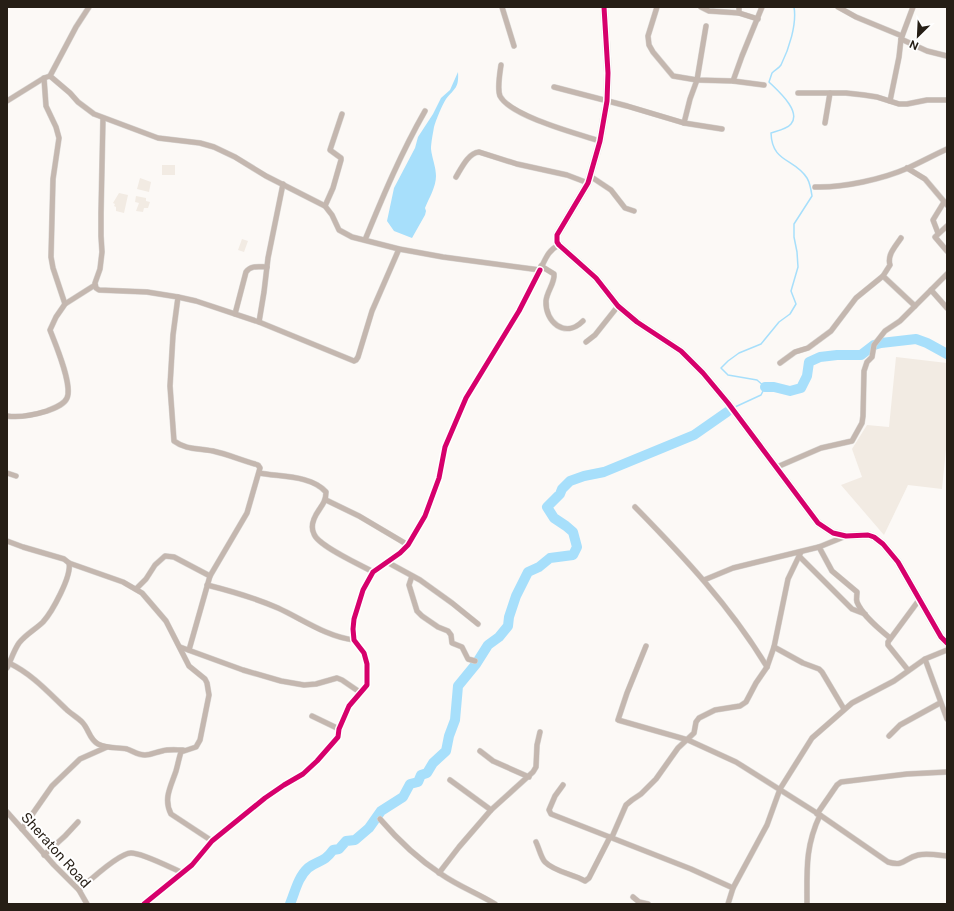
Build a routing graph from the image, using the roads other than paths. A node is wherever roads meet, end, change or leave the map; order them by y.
1 (89, 7) edge
2 (502, 7) edge
3 (604, 7) edge
4 (657, 7) edge
5 (701, 7) edge
6 (739, 7) edge
7 (762, 7) edge
8 (838, 7) edge
9 (913, 7) edge
10 (739, 13) junction
11 (758, 19) junction
12 (706, 26) dead end
13 (901, 38) junction
14 (514, 46) dead end
15 (947, 56) edge
16 (501, 65) dead end
17 (50, 76) junction
18 (44, 78) junction
19 (697, 80) junction
20 (733, 81) junction
21 (764, 85) dead end
22 (554, 87) dead end
23 (798, 93) dead end
24 (830, 93) junction
25 (947, 100) edge
26 (7, 101) edge
27 (607, 101) junction
28 (890, 101) junction
29 (425, 111) dead end
30 (342, 114) dead end
31 (103, 118) junction
32 (684, 123) junction
33 (824, 123) dead end
34 (722, 129) dead end
35 (600, 141) junction
36 (947, 149) edge
37 (907, 168) junction
38 (590, 176) junction
39 (456, 177) dead end
40 (588, 183) junction
41 (283, 184) junction
42 (815, 187) dead end
43 (946, 203) edge
44 (325, 206) junction
45 (634, 211) dead end
46 (947, 226) edge
47 (938, 233) junction
48 (901, 238) dead end
49 (365, 240) junction
50 (558, 245) junction
51 (399, 249) junction
52 (947, 251) edge
53 (267, 267) junction
54 (540, 268) junction
55 (947, 274) edge
56 (883, 276) junction
57 (95, 285) junction
58 (931, 290) junction
59 (178, 297) junction
60 (65, 304) junction
61 (618, 306) junction
62 (915, 306) junction
63 (947, 308) edge
64 (235, 314) junction
65 (583, 321) dead end
66 (259, 322) junction
67 (586, 342) dead end
68 (780, 363) dead end
69 (7, 416) edge
70 (777, 467) junction
71 (7, 473) edge
72 (259, 473) junction
73 (16, 476) dead end
74 (326, 500) junction
75 (636, 507) dead end
76 (846, 536) junction
77 (7, 541) edge
78 (408, 545) junction
79 (819, 547) junction
80 (800, 554) junction
81 (387, 562) junction
82 (69, 563) junction
83 (373, 572) junction
84 (210, 576) junction
85 (412, 576) junction
86 (704, 580) junction
87 (207, 585) junction
88 (136, 589) junction
89 (918, 600) junction
90 (865, 614) junction
91 (478, 624) dead end
92 (890, 638) junction
93 (354, 640) junction
94 (947, 643) edge
95 (646, 646) dead end
96 (180, 647) junction
97 (774, 647) junction
98 (189, 650) junction
99 (947, 650) edge
100 (925, 660) junction
101 (476, 661) dead end
102 (8, 666) edge
103 (766, 667) junction
104 (908, 670) junction
105 (361, 693) junction
106 (940, 703) junction
107 (844, 709) junction
108 (312, 716) dead end
109 (947, 719) edge
110 (339, 729) junction
111 (540, 732) dead end
112 (889, 736) dead end
113 (688, 740) junction
114 (107, 747) junction
115 (183, 750) junction
116 (480, 752) dead end
117 (947, 772) edge
118 (529, 777) junction
119 (450, 780) dead end
120 (564, 785) dead end
121 (780, 789) junction
122 (491, 810) junction
123 (7, 812) edge
124 (819, 814) junction
125 (380, 819) dead end
126 (78, 822) dead end
127 (22, 829) junction
128 (611, 837) junction
129 (212, 841) junction
130 (536, 842) dead end
131 (44, 855) junction
132 (947, 856) edge
133 (183, 872) junction
134 (439, 873) junction
135 (733, 888) junction
136 (79, 890) junction
137 (633, 897) dead end
138 (87, 904) edge
139 (144, 904) edge
140 (495, 904) edge
141 (648, 904) edge
142 (728, 904) edge
143 (807, 904) edge

1 - 17 street
2 - 14 street
3 - 27 street
4 - 19 street
5 - 10 street
6 - 10 street
7 - 11 street
8 - 13 street
9 - 13 street
10 - 11 street
11 - 20 street
12 - 19 street
13 - 15 street
13 - 28 street
16 - 35 street
17 - 18 street
17 - 31 street
18 - 26 street
18 - 60 street
19 - 20 street
19 - 32 street
20 - 21 street
22 - 27 street
23 - 24 street
24 - 28 street
24 - 33 street
25 - 28 street
27 - 32 street
27 - 35 street
29 - 49 street
30 - 44 street
31 - 41 street
31 - 57 street
32 - 34 street
35 - 38 street
36 - 37 street
37 - 42 street
37 - 43 street
38 - 40 street
38 - 45 street
39 - 40 street
40 - 50 street
41 - 44 street
41 - 53 street
43 - 47 street
44 - 49 street
46 - 47 street
47 - 52 street
48 - 56 street
49 - 51 street
50 - 54 street
50 - 61 street
51 - 54 street
51 - 66 street
53 - 64 street
53 - 66 street
54 - 65 street
54 - 78 street
55 - 58 street
56 - 62 street
56 - 68 street
57 - 59 street
57 - 60 street
58 - 62 street
58 - 63 street
59 - 64 street
59 - 72 street
60 - 69 street
61 - 67 street
61 - 70 street
62 - 70 street
64 - 66 street
70 - 76 street
71 - 73 street
72 - 74 street
72 - 84 street
74 - 78 street
74 - 83 street
75 - 86 street
76 - 79 street
76 - 89 street
77 - 82 street
78 - 81 street
79 - 80 street
79 - 90 street
80 - 86 street
80 - 90 street
80 - 97 street
81 - 83 street
81 - 85 street
82 - 88 street
82 - 102 street
83 - 93 street
84 - 87 street
84 - 88 street
85 - 91 street
85 - 101 street
86 - 103 street
87 - 93 street
87 - 98 street
88 - 96 street
89 - 92 street
89 - 94 street
90 - 92 street
92 - 104 street
93 - 105 street
95 - 113 street
96 - 98 street
96 - 115 street
97 - 103 street
97 - 107 street
98 - 105 street
99 - 100 street
100 - 104 street
100 - 106 street
102 - 114 street
103 - 113 street
104 - 107 street
105 - 110 street
106 - 109 street
106 - 112 street
107 - 121 street
108 - 110 street
110 - 129 street
111 - 118 street
113 - 121 street
113 - 128 street
114 - 115 street
114 - 127 street
115 - 129 street
116 - 118 street
117 - 124 street
118 - 122 street
119 - 122 street
120 - 128 street
121 - 124 street
121 - 135 street
122 - 134 street
123 - 127 street, Sheraton Road
124 - 132 street
124 - 143 street
125 - 134 street
126 - 131 street
127 - 131 street, Sheraton Road
128 - 130 street
128 - 135 street
129 - 133 street
131 - 136 street, Sheraton Road
133 - 136 street
133 - 139 street
134 - 140 street
135 - 142 street
136 - 138 street, Sheraton Road
137 - 141 street

